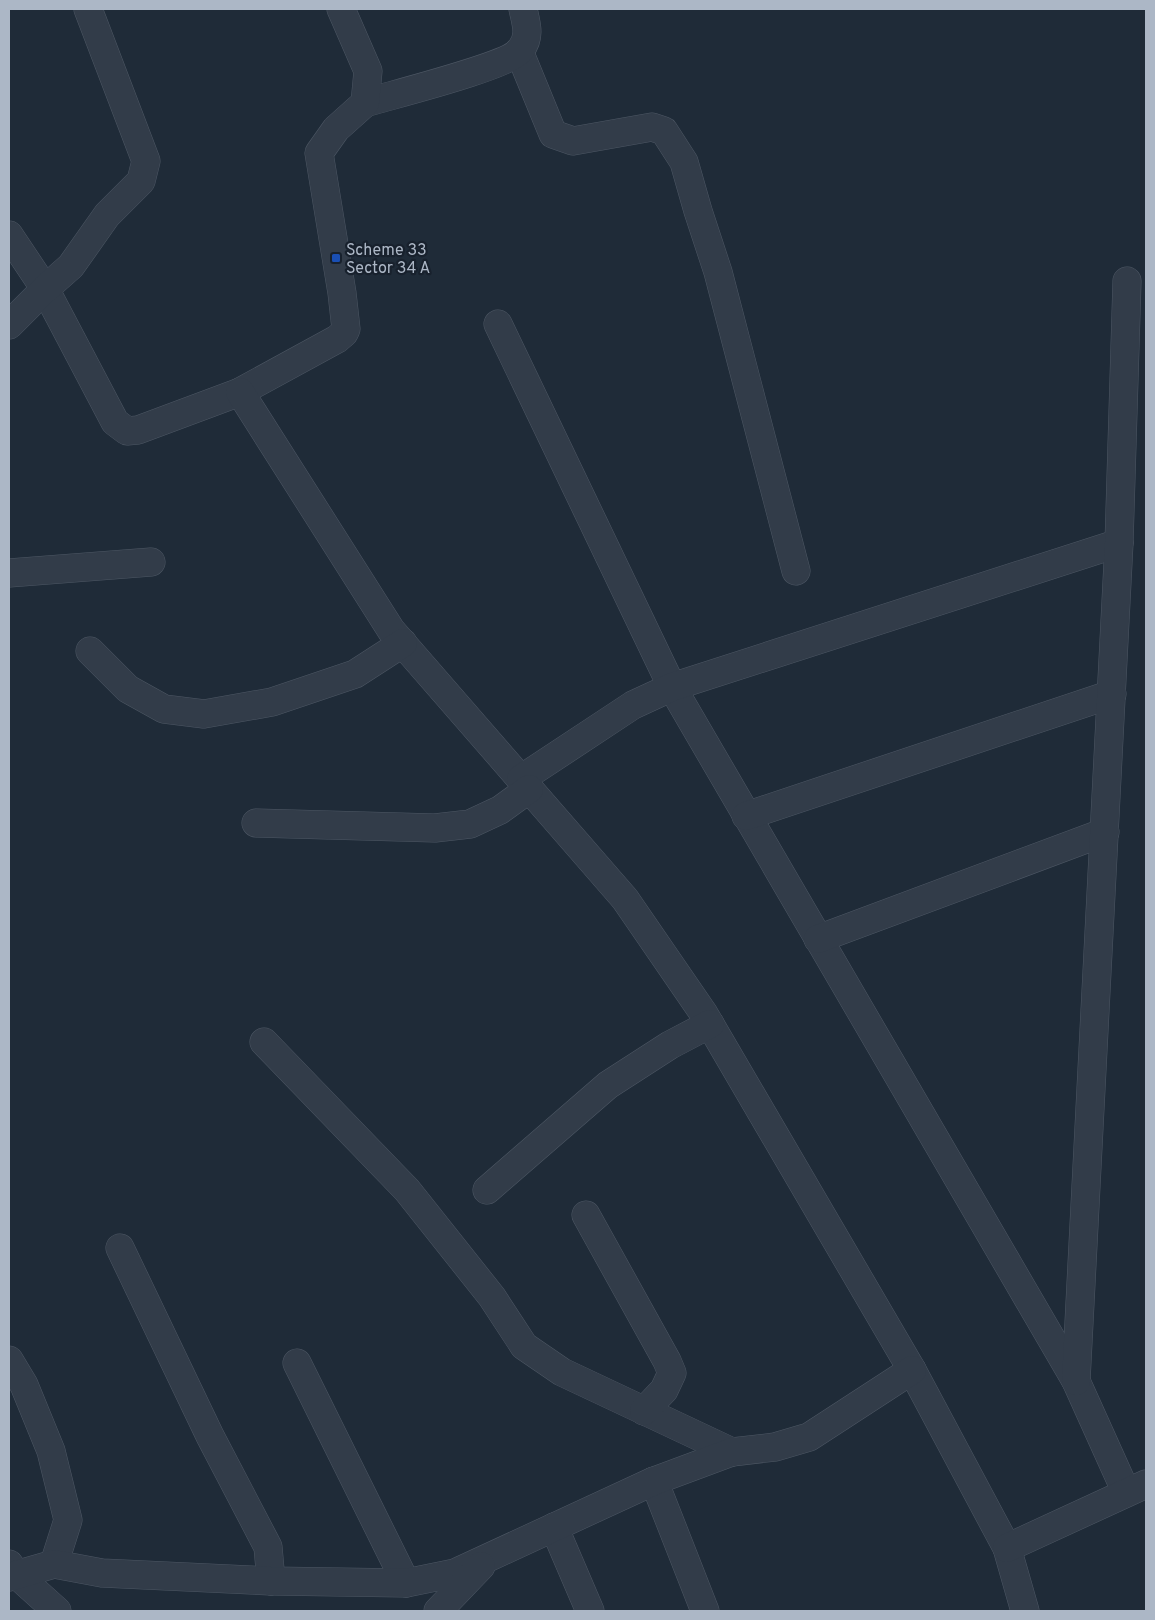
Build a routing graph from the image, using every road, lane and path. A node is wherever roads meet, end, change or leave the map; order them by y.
1 (88, 9) edge
2 (341, 9) edge
3 (523, 9) edge
4 (519, 52) junction
5 (365, 103) junction
6 (9, 235) edge
7 (1127, 281) dead end
8 (45, 288) junction
9 (498, 324) dead end
10 (9, 326) edge
11 (240, 392) junction
12 (1120, 543) junction
13 (151, 562) dead end
14 (796, 571) dead end
15 (9, 574) edge
16 (403, 643) junction
17 (90, 651) dead end
18 (672, 688) junction
19 (1112, 694) junction
20 (525, 784) junction
21 (746, 816) junction
22 (256, 823) dead end
23 (1105, 832) junction
24 (818, 939) junction
25 (710, 1024) junction
26 (264, 1042) dead end
27 (487, 1190) dead end
28 (586, 1215) dead end
29 (120, 1248) dead end
30 (9, 1360) edge
31 (297, 1363) dead end
32 (912, 1370) junction
33 (1076, 1381) junction
34 (644, 1411) junction
35 (732, 1452) junction
36 (654, 1481) junction
37 (1136, 1488) edge
38 (554, 1527) junction
39 (1007, 1548) junction
40 (491, 1556) junction
41 (54, 1564) junction
42 (11, 1572) edge
43 (271, 1581) junction
44 (406, 1582) junction
45 (57, 1611) edge
46 (438, 1611) edge
47 (590, 1611) edge
48 (705, 1611) edge
49 (1025, 1611) edge

1 - 8 street
2 - 5 street
3 - 4 street
4 - 5 street
4 - 14 street
5 - 11 street
6 - 8 street
7 - 12 street
8 - 10 street
8 - 11 street
9 - 18 street
11 - 16 street
12 - 18 street
12 - 19 street
13 - 15 street
16 - 17 street
16 - 20 street
18 - 20 street
18 - 21 street
19 - 21 street
19 - 23 street
20 - 22 street
20 - 25 street
21 - 24 street
23 - 24 street
23 - 33 street
24 - 33 street
25 - 27 street
25 - 32 street
26 - 34 street
28 - 34 street
29 - 43 street
30 - 41 street
31 - 44 street
32 - 35 street
32 - 39 street
33 - 37 street
34 - 35 street
35 - 36 street
36 - 38 street
36 - 48 street
37 - 39 street
38 - 40 street
38 - 47 street
39 - 49 street
40 - 44 street
40 - 46 street
41 - 42 street
41 - 43 street
42 - 45 street
43 - 44 street

